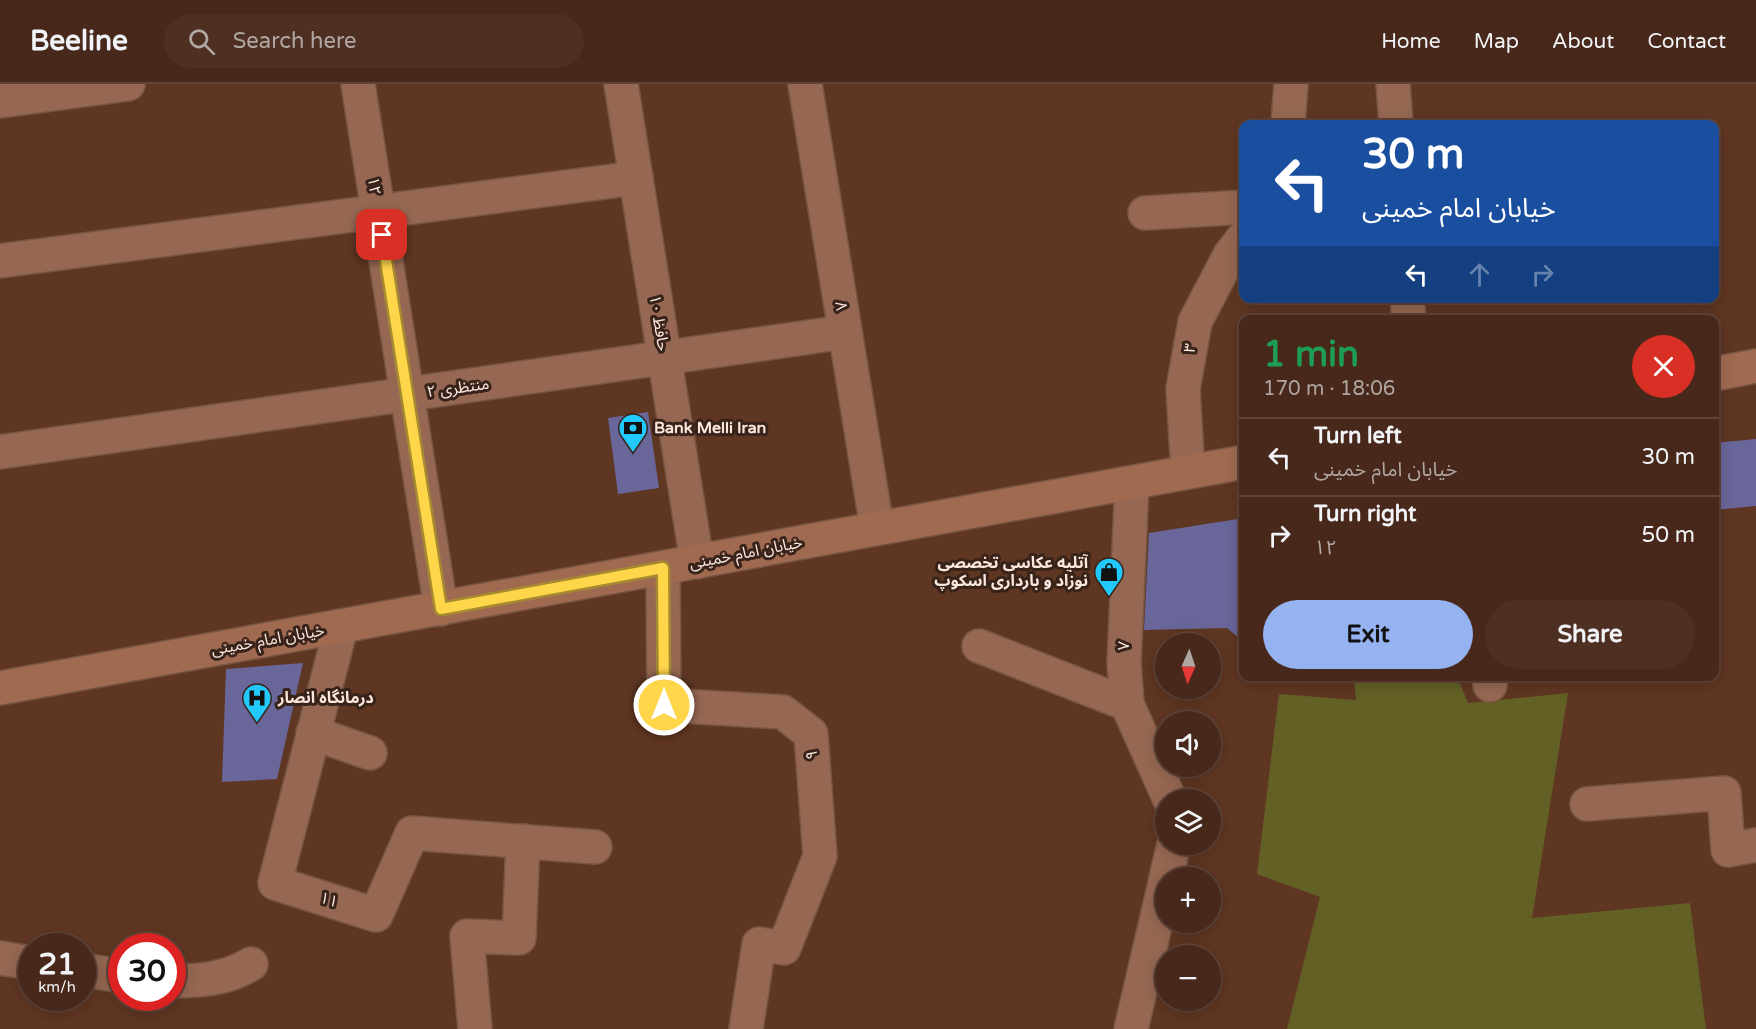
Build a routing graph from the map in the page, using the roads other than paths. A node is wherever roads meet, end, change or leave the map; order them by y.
1 (128, 84) edge
2 (358, 84) edge
3 (621, 84) edge
4 (805, 84) edge
5 (1291, 84) edge
6 (1393, 84) edge
7 (0, 101) edge
8 (1288, 120) edge
9 (1396, 120) edge
10 (636, 178) junction
11 (1239, 207) edge
12 (378, 212) junction
13 (1145, 213) dead end
14 (1239, 243) edge
15 (0, 261) edge
16 (845, 332) junction
17 (665, 359) junction
18 (1756, 366) edge
19 (1719, 373) edge
20 (407, 395) junction
21 (0, 452) edge
22 (1239, 463) edge
23 (1188, 472) junction
24 (1132, 483) junction
25 (876, 528) junction
26 (697, 562) junction
27 (663, 568) junction
28 (441, 609) junction
29 (340, 627) junction
30 (979, 646) dead end
31 (0, 688) edge
32 (1127, 704) junction
33 (313, 733) junction
34 (370, 753) dead end
35 (1165, 789) edge
36 (1587, 804) dead end
37 (523, 841) junction
38 (1756, 845) edge
39 (595, 846) dead end
40 (1155, 925) edge
41 (0, 958) edge
42 (18, 961) edge
43 (251, 964) dead end
44 (186, 981) edge
45 (475, 1029) edge
46 (746, 1029) edge
47 (1131, 1029) edge

1 - 7 street
2 - 12 street, ۱۲
3 - 10 street, حافظ ۱۰
4 - 16 street, ۸
5 - 8 street
6 - 9 street
10 - 12 street
10 - 17 street, حافظ ۱۰
11 - 13 street
12 - 15 street
12 - 20 street, ۱۲
14 - 23 street, ۳
16 - 17 street, منتظری ۲
16 - 25 street, ۸
17 - 20 street, منتظری ۲
17 - 26 street, حافظ ۱۰
18 - 19 main road
20 - 21 street, منتظری ۲
20 - 28 street, ۱۲
22 - 23 main road, خیابان امام خمینی
23 - 24 main road, خیابان امام خمینی
24 - 25 main road, خیابان امام خمینی
24 - 32 street, ۷
25 - 26 main road, خیابان امام خمینی
26 - 27 main road, خیابان امام خمینی
27 - 28 main road, خیابان امام خمینی
27 - 46 street, ۹
28 - 29 main road, خیابان امام خمینی
29 - 31 main road, خیابان امام خمینی
29 - 33 street, ۱۱
30 - 32 street
32 - 35 street, ۷
33 - 34 street
33 - 37 street, ۱۱
36 - 38 street
37 - 39 street, ۱۱
37 - 45 street
40 - 47 street
41 - 42 street
43 - 44 street

